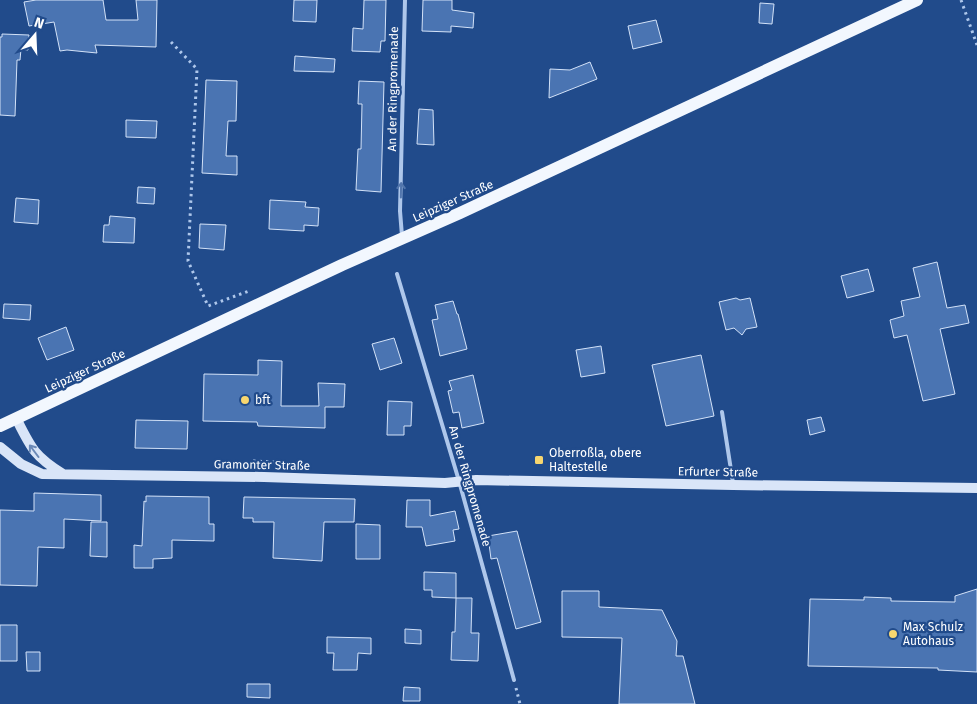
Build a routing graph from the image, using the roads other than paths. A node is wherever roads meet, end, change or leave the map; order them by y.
1 (405, 0) edge
2 (917, 0) edge
3 (402, 239) junction
4 (398, 274) dead end
5 (722, 412) dead end
6 (16, 418) junction
7 (0, 426) edge
8 (0, 447) edge
9 (64, 474) junction
10 (459, 481) junction
11 (733, 486) junction
12 (977, 488) edge
13 (514, 680) road end

3 -> 1 lane, An der Ringpromenade
2 - 3 main road, Leipziger Straße
3 - 6 main road, Leipziger Straße
4 - 10 lane, An der Ringpromenade
5 - 11 lane
6 - 7 main road, Leipziger Straße
9 -> 6 street, Gramonter Straße
8 - 9 street, Gramonter Straße
9 - 10 street, Gramonter Straße
10 - 11 street, Erfurter Straße
10 - 13 lane, An der Ringpromenade
11 - 12 street, Erfurter Straße

